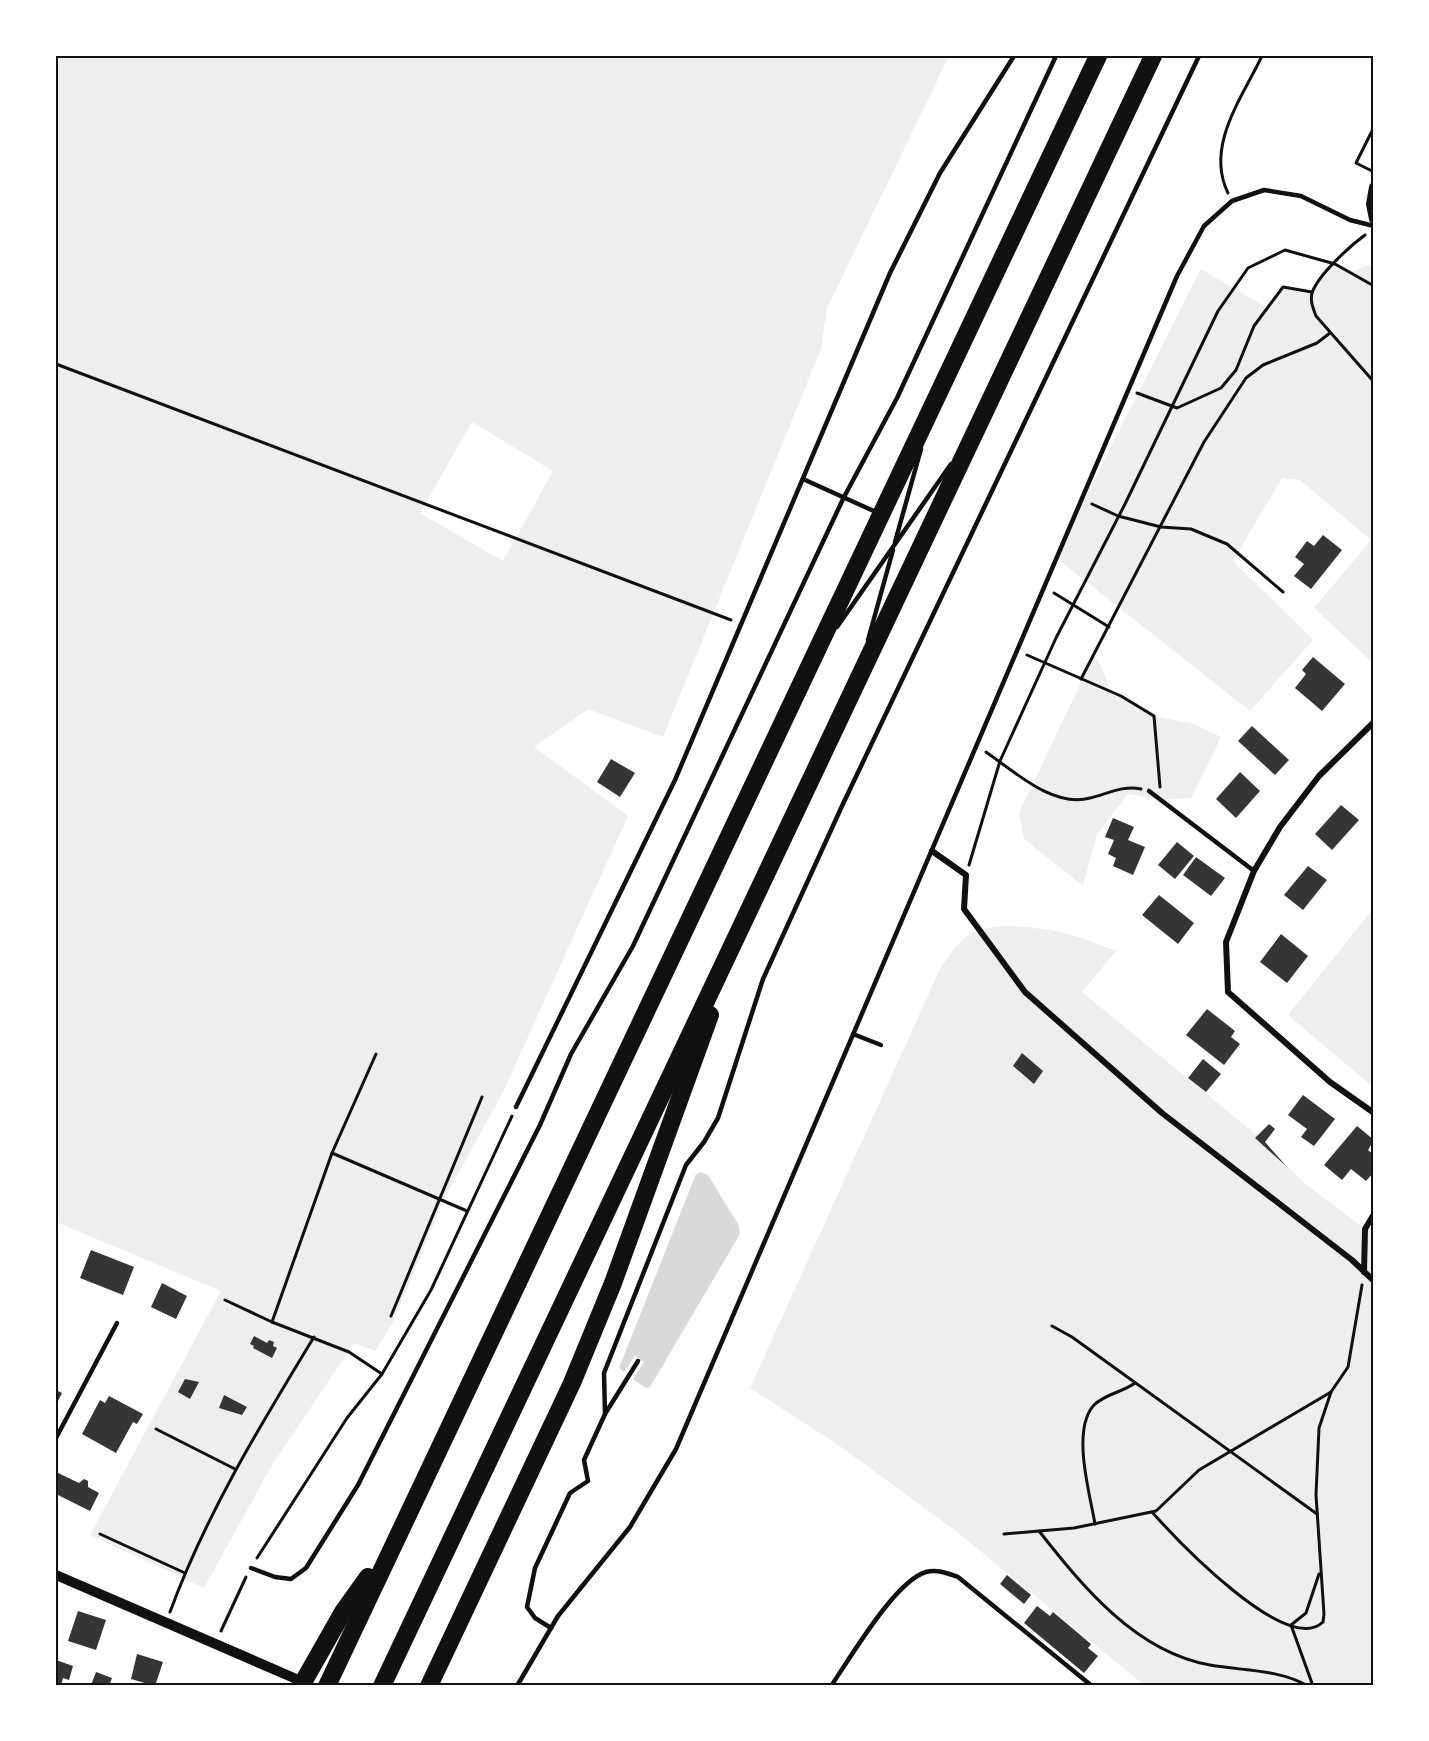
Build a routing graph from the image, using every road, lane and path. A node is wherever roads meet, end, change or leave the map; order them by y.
1 (1014, 56) edge
2 (1056, 56) edge
3 (1098, 56) edge
4 (1153, 56) edge
5 (1199, 56) edge
6 (1262, 56) edge
7 (1374, 127) edge
8 (1374, 172) edge
9 (1374, 187) edge
10 (1232, 201) junction
11 (1374, 219) edge
12 (1374, 226) edge
13 (1366, 234) dead end
14 (1335, 264) junction
15 (1374, 286) edge
16 (1312, 292) junction
17 (1330, 333) junction
18 (56, 364) edge
19 (1374, 382) edge
20 (1129, 390) junction
21 (934, 403) junction
22 (1173, 406) junction
23 (978, 425) junction
24 (803, 479) junction
25 (844, 498) junction
26 (1082, 500) junction
27 (882, 514) junction
28 (1118, 516) junction
29 (1161, 526) junction
30 (894, 545) junction
31 (1044, 588) junction
32 (1283, 592) dead end
33 (1074, 603) junction
34 (741, 624) junction
35 (1109, 627) junction
36 (1018, 650) junction
37 (1044, 663) junction
38 (810, 666) junction
39 (1081, 679) junction
40 (855, 686) junction
41 (1374, 722) edge
42 (977, 746) junction
43 (1000, 761) junction
44 (1149, 791) joint
45 (1161, 800) junction
46 (932, 851) junction
47 (1254, 871) junction
48 (966, 876) junction
49 (742, 925) junction
50 (853, 1034) junction
51 (881, 1045) dead end
52 (376, 1054) dead end
53 (482, 1097) dead end
54 (516, 1107) joint
55 (1374, 1113) edge
56 (332, 1153) junction
57 (440, 1199) junction
58 (467, 1211) junction
59 (1374, 1214) edge
60 (1364, 1272) junction
61 (1374, 1281) edge
62 (225, 1300) dead end
63 (391, 1316) dead end
64 (272, 1322) junction
65 (117, 1323) dead end
66 (1052, 1326) dead end
67 (314, 1337) junction
68 (638, 1362) dead end
69 (382, 1374) junction
70 (1135, 1383) junction
71 (1331, 1392) junction
72 (605, 1414) junction
73 (156, 1429) dead end
74 (56, 1438) edge
75 (1231, 1451) junction
76 (235, 1468) junction
77 (1152, 1512) junction
78 (1317, 1514) junction
79 (1095, 1524) junction
80 (1040, 1532) junction
81 (99, 1534) dead end
82 (1004, 1534) dead end
83 (395, 1539) junction
84 (251, 1568) junction
85 (1320, 1569) junction
86 (184, 1573) junction
87 (56, 1575) edge
88 (166, 1622) junction
89 (1291, 1625) junction
90 (551, 1628) junction
91 (214, 1643) junction
92 (329, 1680) edge
93 (303, 1686) edge
94 (382, 1686) edge
95 (429, 1686) edge
96 (517, 1686) edge
97 (831, 1686) edge
98 (1092, 1686) edge
99 (1308, 1686) edge
100 (1313, 1686) edge

1 - 24 lane
2 - 25 lane
3 - 21 highway
4 - 23 highway
5 - 72 lane
6 - 10 path
7 - 8 path
9 - 11 street
10 - 12 lane
10 - 20 lane
13 - 14 path
14 - 15 path
14 - 16 path
14 - 22 path
16 - 17 path
16 - 22 path
17 - 19 path
17 - 29 path
18 - 34 path
20 - 22 path
20 - 26 lane
21 - 27 highway
21 - 30 lane
22 - 28 path
23 - 30 lane
23 - 40 highway
24 - 25 lane
24 - 34 lane
25 - 27 lane
25 - 84 lane
26 - 28 path
26 - 31 lane
27 - 38 highway
28 - 29 path
28 - 33 path
29 - 32 path
29 - 35 path
30 - 38 lane
30 - 40 lane
31 - 33 path
31 - 36 lane
33 - 35 path
33 - 37 path
34 - 54 lane
35 - 39 path
36 - 37 path
36 - 42 lane
37 - 39 path
37 - 43 path
38 - 83 highway
39 - 45 path
40 - 49 highway
41 - 47 street
42 - 43 path
42 - 46 lane
43 - 44 path
43 - 48 path
44 - 45 lane
45 - 47 lane
46 - 48 street
46 - 50 lane
47 - 55 street
48 - 60 street
49 - 94 highway
49 - 95 highway
50 - 51 lane
50 - 90 lane
52 - 56 path
53 - 57 path
54 - 58 path
56 - 57 path
56 - 64 path
57 - 58 path
57 - 63 path
58 - 69 path
59 - 60 street
60 - 61 street
60 - 71 path
62 - 64 path
64 - 67 path
65 - 74 lane
66 - 70 path
67 - 69 path
67 - 76 path
68 - 72 lane
69 - 84 path
70 - 75 path
70 - 79 path
71 - 75 path
71 - 78 path
72 - 90 lane
73 - 76 path
75 - 77 path
75 - 78 path
76 - 86 path
77 - 79 path
77 - 89 path
78 - 85 path
79 - 80 path
80 - 82 path
80 - 99 path
81 - 86 path
83 - 92 highway
83 - 93 highway
84 - 91 path
85 - 89 path
85 - 89 path
86 - 88 path
87 - 88 street
88 - 91 street
89 - 100 path
90 - 96 lane
91 - 93 street
97 - 98 lane

